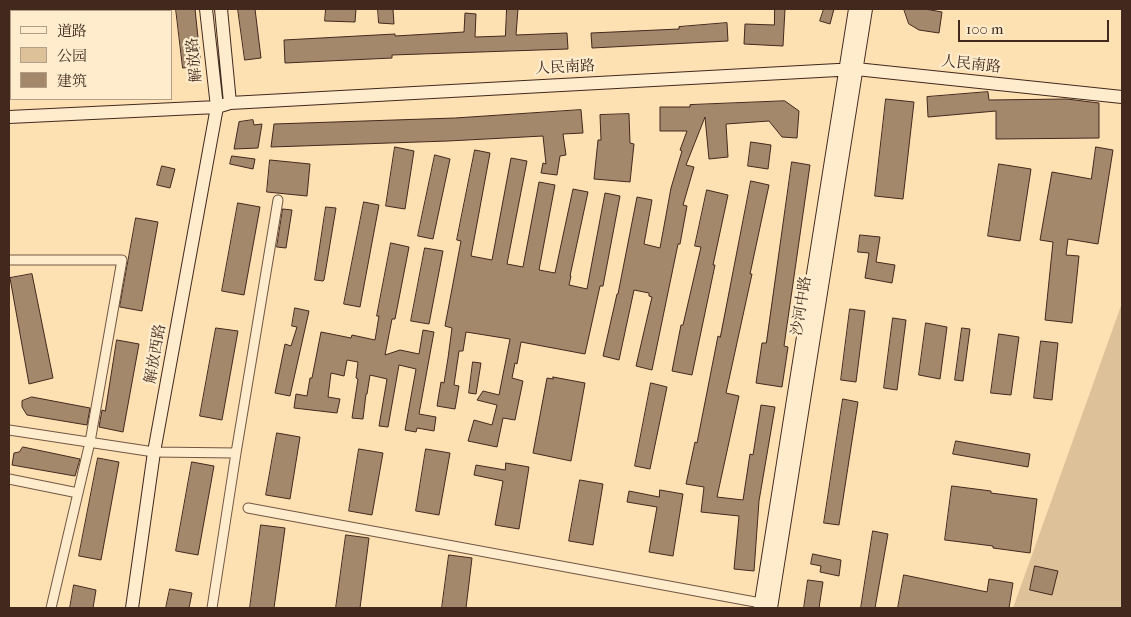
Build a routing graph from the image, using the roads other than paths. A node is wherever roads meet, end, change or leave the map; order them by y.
1 (206, 9) edge
2 (221, 9) edge
3 (855, 9) edge
4 (866, 9) edge
5 (851, 69) junction
6 (1122, 97) edge
7 (230, 103) junction
8 (217, 107) junction
9 (9, 117) edge
10 (278, 200) dead end
11 (9, 260) edge
12 (9, 430) edge
13 (90, 442) junction
14 (154, 452) junction
15 (236, 452) junction
16 (9, 479) edge
17 (78, 493) junction
18 (248, 508) dead end
19 (766, 606) edge
20 (51, 608) edge
21 (132, 608) edge
22 (212, 608) edge

1 - 8 main road, 解放路
2 - 7 main road, 解放路
3 - 5 main road, 沙河中路
4 - 5 main road, 沙河中路
5 - 6 main road, 人民南路
5 - 7 main road, 人民南路
5 - 19 main road, 沙河中路
7 - 8 main road, 人民南路
8 - 9 main road, 人民南路
8 - 14 main road, 解放西路
10 - 15 street
11 - 13 street
12 - 13 street
13 - 14 street
13 - 17 street
14 - 15 street
14 - 21 main road, 解放西路
15 - 22 street
16 - 17 street
17 - 20 street
18 - 19 street

